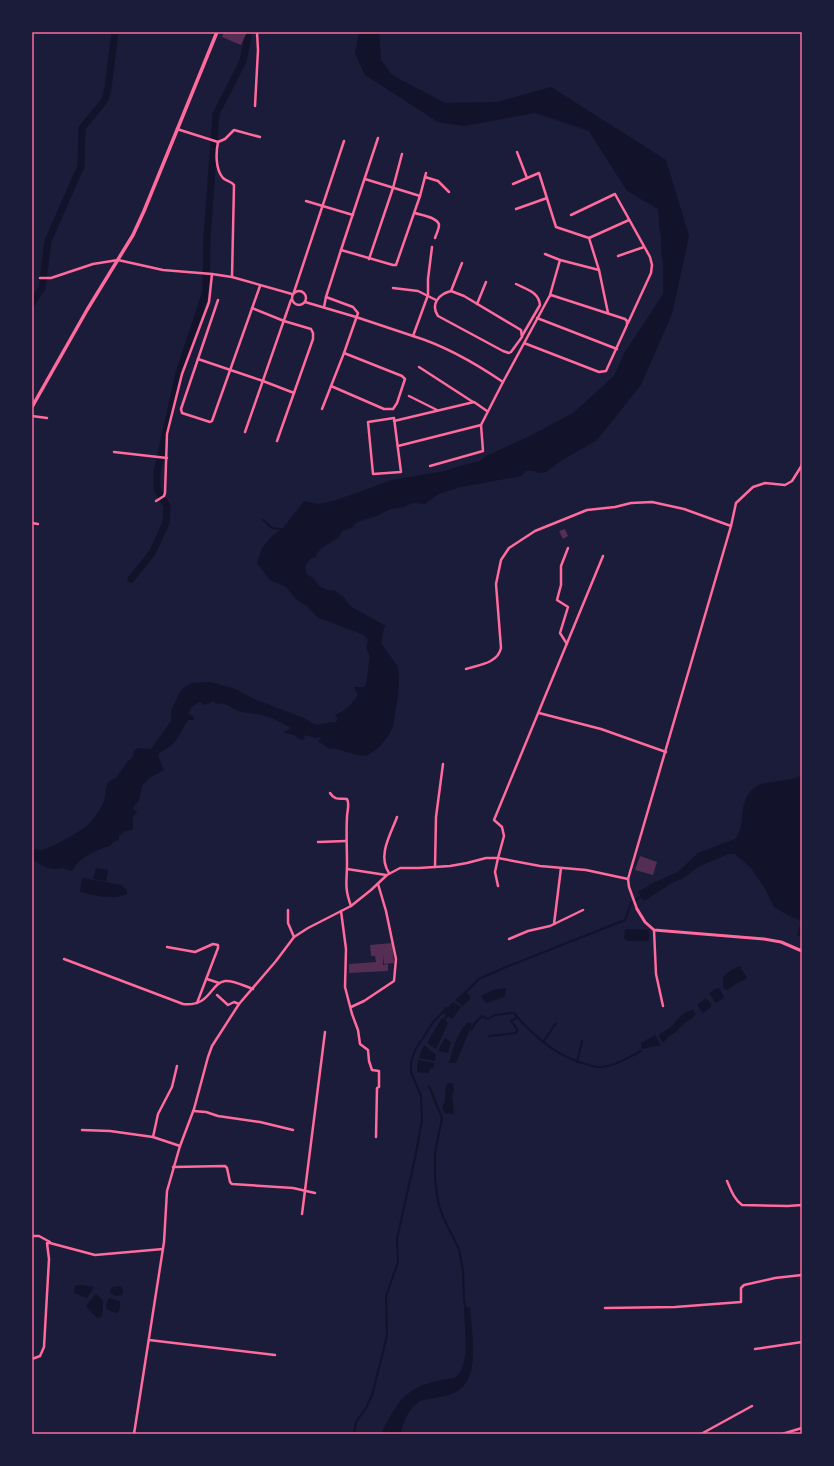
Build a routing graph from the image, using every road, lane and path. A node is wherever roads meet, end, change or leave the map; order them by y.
1 (217, 32) edge
2 (257, 32) edge
3 (254, 106) dead end
4 (177, 129) junction
5 (260, 137) dead end
6 (378, 138) dead end
7 (217, 142) junction
8 (344, 142) dead end
9 (517, 152) dead end
10 (402, 154) dead end
11 (527, 178) junction
12 (365, 179) junction
13 (512, 184) dead end
14 (393, 188) junction
15 (449, 192) dead end
16 (420, 196) junction
17 (547, 198) junction
18 (306, 201) dead end
19 (322, 206) junction
20 (516, 209) dead end
21 (414, 213) junction
22 (353, 215) junction
23 (571, 215) dead end
24 (629, 220) junction
25 (435, 238) dead end
26 (589, 238) junction
27 (432, 247) dead end
28 (644, 247) junction
29 (341, 250) junction
30 (544, 254) dead end
31 (618, 256) dead end
32 (369, 259) junction
33 (118, 260) junction
34 (560, 260) junction
35 (462, 264) dead end
36 (599, 270) junction
37 (211, 274) junction
38 (232, 277) junction
39 (40, 278) dead end
40 (486, 282) dead end
41 (516, 284) dead end
42 (260, 286) junction
43 (393, 288) dead end
44 (451, 291) junction
45 (293, 293) junction
46 (428, 295) junction
47 (550, 296) junction
48 (326, 297) junction
49 (218, 300) dead end
50 (291, 300) junction
51 (436, 300) junction
52 (305, 302) junction
53 (477, 304) junction
54 (324, 307) junction
55 (252, 308) junction
56 (608, 314) junction
57 (356, 316) junction
58 (537, 318) junction
59 (284, 321) junction
60 (627, 323) junction
61 (413, 336) junction
62 (522, 337) junction
63 (524, 343) junction
64 (616, 349) junction
65 (344, 353) junction
66 (198, 359) junction
67 (419, 368) dead end
68 (230, 370) junction
69 (263, 381) junction
70 (503, 382) junction
71 (331, 386) junction
72 (294, 393) junction
73 (409, 396) dead end
74 (474, 402) junction
75 (32, 407) edge
76 (322, 409) dead end
77 (437, 410) junction
78 (487, 411) junction
79 (32, 416) edge
80 (47, 418) dead end
81 (394, 421) junction
82 (481, 425) junction
83 (245, 432) dead end
84 (277, 442) dead end
85 (398, 446) junction
86 (114, 452) dead end
87 (166, 458) junction
88 (802, 465) edge
89 (430, 466) dead end
90 (156, 501) dead end
91 (32, 523) edge
92 (38, 524) dead end
93 (731, 526) junction
94 (568, 548) dead end
95 (603, 556) dead end
96 (567, 644) junction
97 (466, 668) dead end
98 (539, 713) junction
99 (666, 752) junction
100 (443, 764) dead end
101 (330, 793) dead end
102 (397, 817) dead end
103 (346, 841) junction
104 (318, 842) dead end
105 (498, 858) junction
106 (435, 867) junction
107 (561, 868) junction
108 (347, 869) junction
109 (388, 874) junction
110 (628, 880) junction
111 (378, 884) junction
112 (498, 886) dead end
113 (351, 906) junction
114 (637, 909) joint
115 (288, 910) dead end
116 (583, 910) dead end
117 (341, 911) junction
118 (554, 924) junction
119 (654, 930) junction
120 (294, 937) junction
121 (509, 939) dead end
122 (167, 947) dead end
123 (802, 951) edge
124 (64, 959) dead end
125 (207, 979) junction
126 (219, 983) junction
127 (253, 989) junction
128 (217, 995) dead end
129 (197, 1003) junction
130 (239, 1004) junction
131 (663, 1006) dead end
132 (351, 1007) junction
133 (325, 1032) dead end
134 (177, 1066) dead end
135 (193, 1112) junction
136 (82, 1130) dead end
137 (293, 1130) dead end
138 (153, 1137) junction
139 (376, 1137) dead end
140 (180, 1146) junction
141 (173, 1167) junction
142 (727, 1181) dead end
143 (304, 1191) junction
144 (315, 1193) dead end
145 (802, 1205) edge
146 (302, 1214) dead end
147 (32, 1236) edge
148 (50, 1242) junction
149 (162, 1249) junction
150 (802, 1275) edge
151 (605, 1308) dead end
152 (149, 1340) junction
153 (802, 1342) edge
154 (755, 1348) dead end
155 (275, 1355) dead end
156 (32, 1359) edge
157 (752, 1406) dead end
158 (802, 1428) edge
159 (134, 1434) edge
160 (701, 1434) edge
161 (782, 1434) edge

1 - 4 main road
2 - 3 street
4 - 7 street
4 - 33 main road
5 - 7 street
6 - 12 street
7 - 38 street
8 - 19 street
9 - 11 street
10 - 14 street
11 - 13 street
11 - 17 street
12 - 14 street
12 - 22 street
14 - 16 street
14 - 32 street
15 - 16 street
16 - 21 street
17 - 20 street
17 - 26 street
18 - 19 street
19 - 22 street
19 - 45 street
21 - 25 street
21 - 32 street
22 - 29 street
23 - 24 street
24 - 26 street
24 - 28 street
26 - 36 street
27 - 46 street
28 - 31 street
28 - 60 street
29 - 32 street
29 - 48 street
30 - 34 street
33 - 37 street
33 - 39 street
33 - 75 main road
34 - 36 street
34 - 47 street
35 - 44 street
36 - 56 street
37 - 38 street
37 - 87 street
38 - 42 street
40 - 53 street
41 - 62 street
42 - 45 street
42 - 55 street
43 - 46 street
44 - 51 street
44 - 53 street
45 - 50 street
45 - 52 street
46 - 51 street
46 - 61 street
47 - 56 street
47 - 58 street
48 - 54 street
48 - 57 street
49 - 66 street
50 - 52 street
50 - 59 street
51 - 62 street
52 - 54 street
53 - 62 street
54 - 57 street
55 - 59 street
55 - 68 street
56 - 60 street
57 - 61 street
57 - 65 street
58 - 63 street
58 - 64 street
59 - 69 street
59 - 72 street
60 - 64 street
61 - 70 street
63 - 64 street
63 - 70 street
65 - 71 street
65 - 71 street
66 - 68 street
66 - 68 street
67 - 74 street
68 - 69 street
69 - 72 street
69 - 83 street
70 - 78 street
71 - 76 street
72 - 84 street
73 - 77 street
74 - 77 street
74 - 78 street
77 - 81 street
78 - 82 street
79 - 80 street
81 - 85 street
81 - 85 street
82 - 85 street
82 - 89 street
86 - 87 street
87 - 90 street
88 - 93 street
91 - 92 street
93 - 97 street
93 - 99 street
94 - 96 street
95 - 96 street
96 - 98 street
98 - 99 street
98 - 105 street
99 - 110 street
100 - 106 street
101 - 103 street
102 - 109 street
103 - 104 street
103 - 108 street
105 - 106 street
105 - 107 street
105 - 112 street
106 - 109 street
107 - 110 street
107 - 118 street
108 - 109 street
108 - 113 street
109 - 111 street
110 - 114 street
111 - 113 street
111 - 132 street
113 - 117 street
114 - 119 street
115 - 120 street
116 - 118 street
117 - 120 street
117 - 132 street
118 - 121 street
119 - 123 street
119 - 131 street
120 - 127 street
122 - 125 street
124 - 129 street
125 - 126 street
125 - 129 street
126 - 127 street
126 - 129 street
127 - 130 street
128 - 130 street
130 - 135 street
132 - 139 street
133 - 143 street
134 - 138 street
135 - 137 street
135 - 140 street
136 - 138 street
138 - 140 street
140 - 141 street
141 - 143 street
141 - 149 street
142 - 145 street
143 - 144 street
143 - 146 street
147 - 148 street
148 - 149 street
148 - 156 street
149 - 152 street
150 - 151 street
152 - 155 street
152 - 159 street
153 - 154 street
157 - 160 street
158 - 161 street

